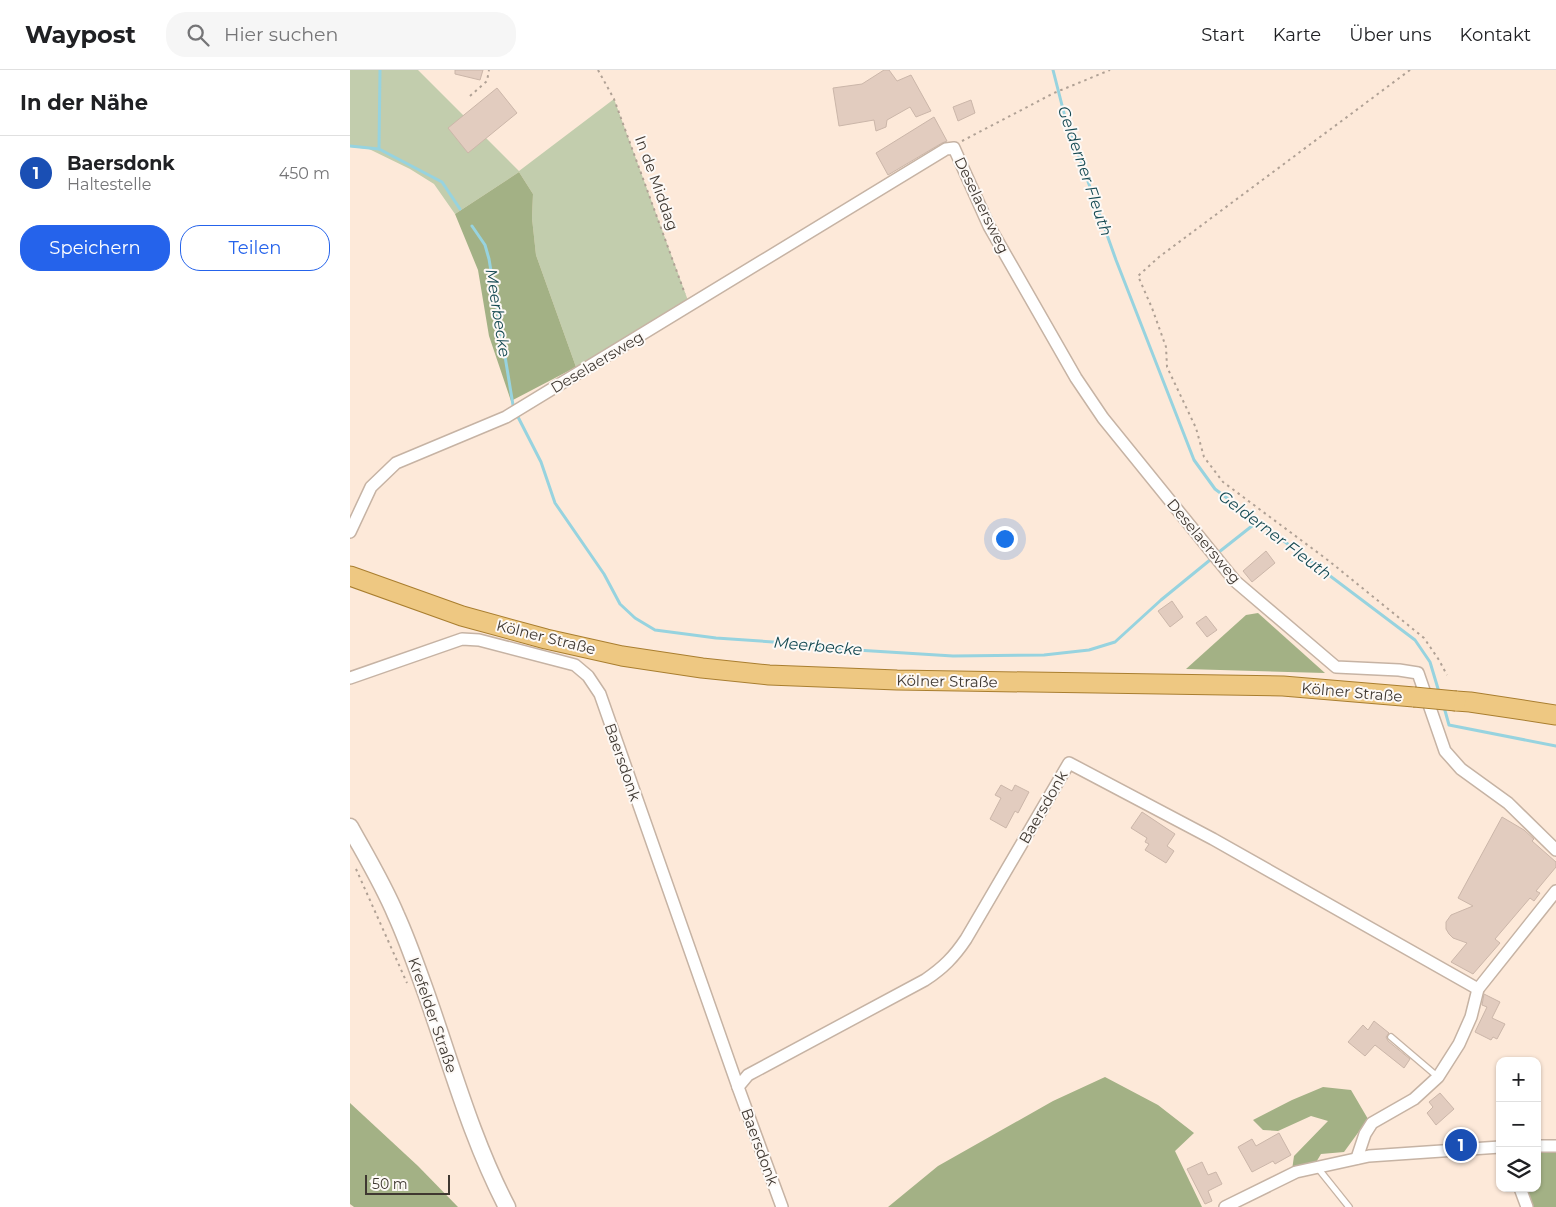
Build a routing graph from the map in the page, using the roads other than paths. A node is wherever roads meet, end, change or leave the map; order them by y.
1 (350, 532) edge
2 (350, 576) edge
3 (350, 678) edge
4 (1556, 715) edge
5 (350, 827) edge
6 (1556, 850) edge
7 (1556, 891) edge
8 (1478, 989) junction
9 (1391, 1037) dead end
10 (1438, 1077) junction
11 (738, 1087) junction
12 (1541, 1146) edge
13 (1556, 1146) edge
14 (1496, 1147) edge
15 (1357, 1158) junction
16 (1317, 1167) junction
17 (1521, 1192) edge
18 (508, 1207) edge
19 (782, 1207) edge
20 (1225, 1207) edge
21 (1349, 1207) edge
22 (1527, 1207) edge

1 - 6 street, Deselaersweg
2 - 4 main road, Kölner Straße, bridge
3 - 11 street, Baersdonk
5 - 18 main road, Krefelder Straße
7 - 8 street
8 - 10 street
8 - 11 street, Baersdonk
9 - 10 lane
10 - 15 street
11 - 19 street, Baersdonk
12 - 13 street
14 - 15 street
15 - 16 street
16 - 20 street
16 - 21 lane
17 - 22 street

